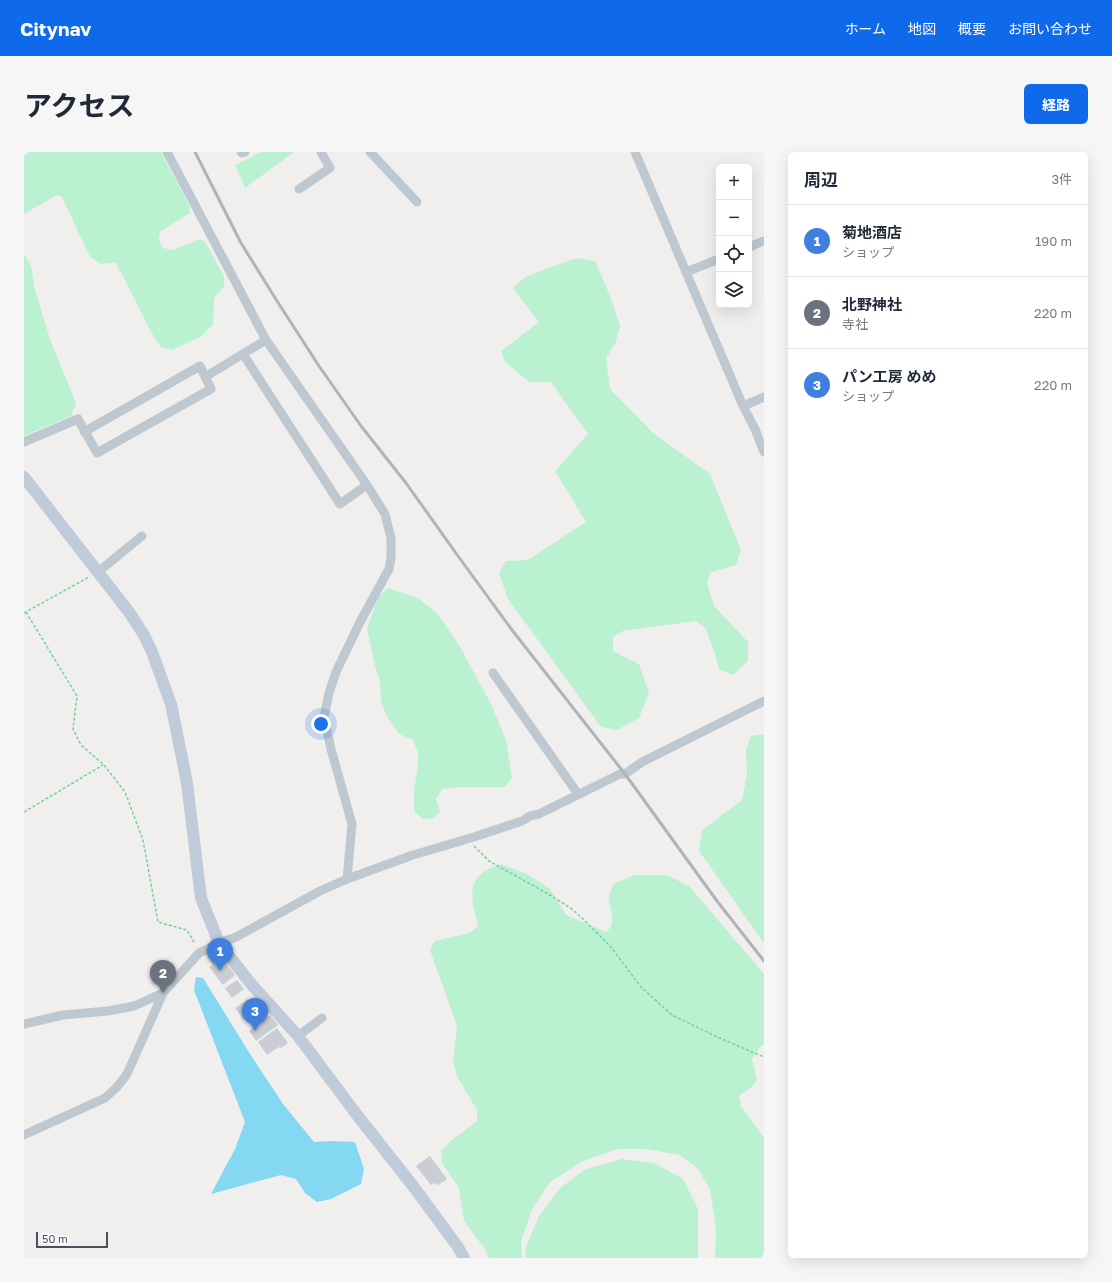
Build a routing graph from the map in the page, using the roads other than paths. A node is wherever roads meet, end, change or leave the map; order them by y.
1 (167, 152) edge
2 (241, 152) edge
3 (245, 152) edge
4 (321, 152) edge
5 (370, 152) edge
6 (635, 152) edge
7 (299, 190) dead end
8 (417, 202) dead end
9 (764, 241) edge
10 (752, 246) edge
11 (716, 260) edge
12 (686, 272) junction
13 (266, 340) junction
14 (243, 354) junction
15 (205, 377) junction
16 (764, 397) edge
17 (743, 406) junction
18 (760, 427) edge
19 (84, 432) junction
20 (24, 442) edge
21 (764, 452) edge
22 (24, 477) edge
23 (366, 484) junction
24 (142, 536) dead end
25 (98, 572) junction
26 (493, 673) dead end
27 (764, 701) edge
28 (578, 794) junction
29 (347, 879) junction
30 (219, 943) junction
31 (163, 992) junction
32 (322, 1018) dead end
33 (24, 1024) edge
34 (298, 1036) junction
35 (24, 1135) edge
36 (464, 1258) edge

1 - 13 street
2 - 3 street
4 - 7 street
5 - 8 street
6 - 12 street
9 - 10 street
11 - 12 street
12 - 17 street
13 - 14 street
13 - 23 street
14 - 15 street
14 - 23 street
15 - 19 street
15 - 19 street
16 - 17 street
17 - 18 street
18 - 21 street
19 - 20 street
22 - 25 street
23 - 29 street
24 - 25 street
25 - 30 street
26 - 28 street
27 - 28 street
28 - 29 street
29 - 30 street
30 - 31 street
30 - 34 street
31 - 33 street
31 - 35 street
32 - 34 street
34 - 36 street

